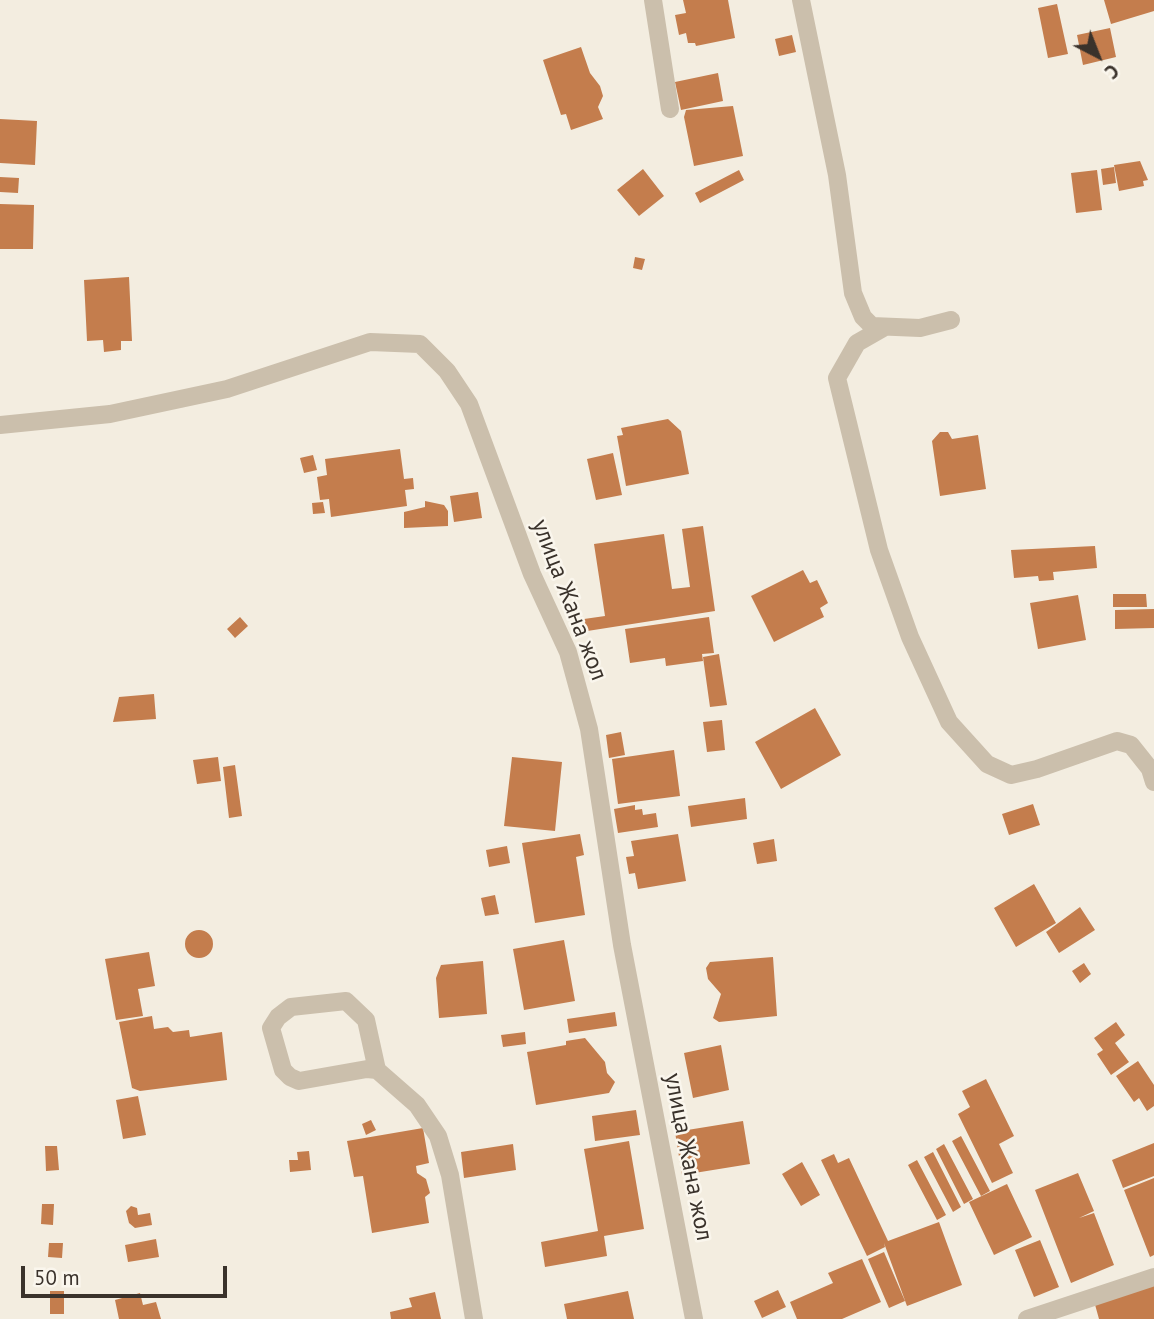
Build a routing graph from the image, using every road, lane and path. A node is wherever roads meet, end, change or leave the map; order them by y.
1 (653, 0) edge
2 (801, 0) edge
3 (670, 109) dead end
4 (951, 320) dead end
5 (885, 327) junction
6 (0, 425) edge
7 (1154, 782) edge
8 (377, 1070) junction
9 (1154, 1278) edge
10 (1066, 1313) edge
11 (474, 1319) edge
12 (694, 1319) edge
13 (1027, 1319) edge

1 - 3 street
2 - 5 street
4 - 5 street
5 - 7 street
6 - 12 street, улица Жана жол
8 - 8 street
8 - 11 street
9 - 10 street
10 - 13 street

